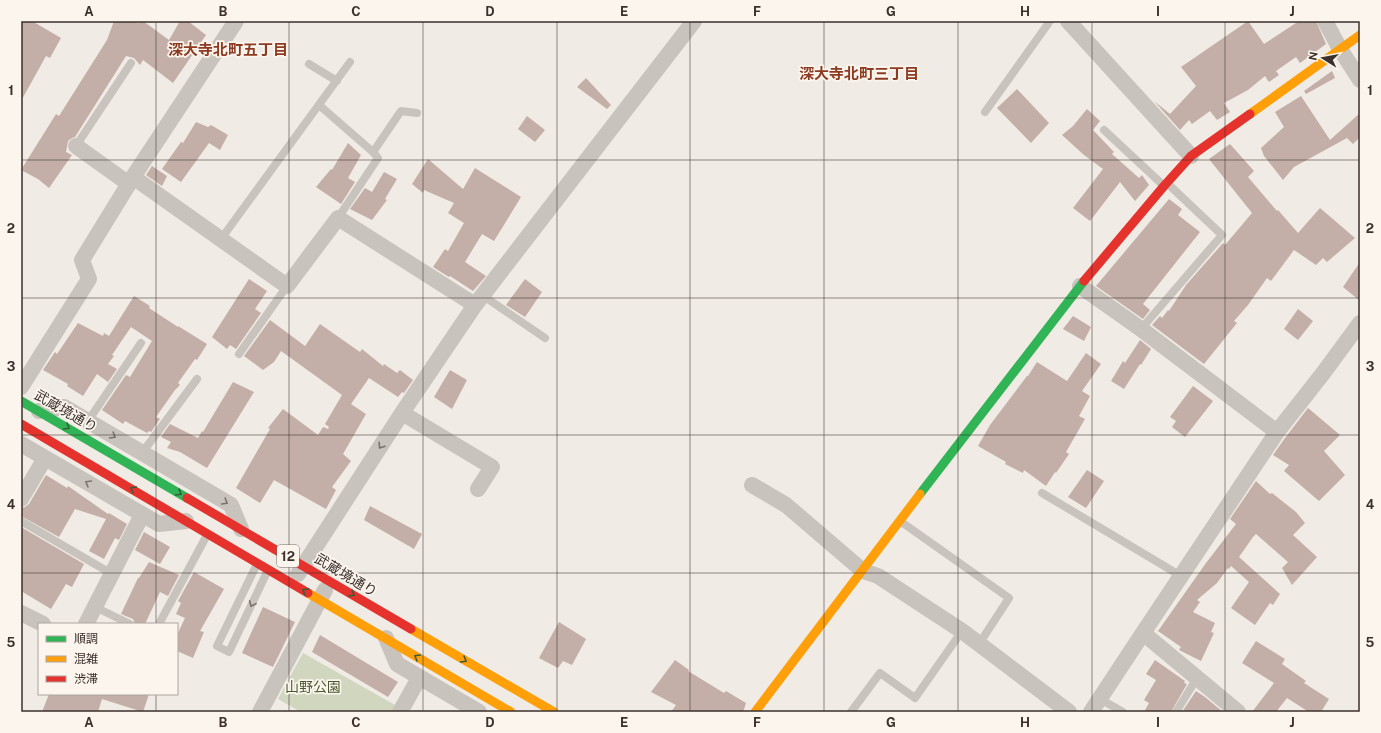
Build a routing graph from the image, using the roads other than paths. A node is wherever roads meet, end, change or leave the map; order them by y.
1 (236, 21) edge
2 (694, 21) edge
3 (1050, 21) edge
4 (1068, 21) edge
5 (1325, 21) edge
6 (1360, 35) edge
7 (1340, 49) junction
8 (350, 62) dead end
9 (131, 63) dead end
10 (309, 64) dead end
11 (1360, 80) edge
12 (337, 81) junction
13 (319, 105) junction
14 (985, 112) dead end
15 (416, 113) dead end
16 (1104, 130) dead end
17 (76, 146) joint
18 (373, 152) junction
19 (1192, 156) junction
20 (131, 181) junction
21 (1165, 184) junction
22 (338, 218) junction
23 (221, 239) junction
24 (287, 286) junction
25 (1080, 286) junction
26 (479, 300) junction
27 (1360, 323) edge
28 (1141, 329) junction
29 (545, 338) dead end
30 (141, 343) dead end
31 (239, 354) dead end
32 (197, 379) dead end
33 (21, 387) edge
34 (21, 401) edge
35 (39, 411) junction
36 (402, 413) junction
37 (88, 421) junction
38 (21, 424) edge
39 (1276, 432) junction
40 (21, 444) edge
41 (142, 453) junction
42 (45, 458) junction
43 (752, 484) dead end
44 (478, 489) dead end
45 (23, 493) edge
46 (1042, 493) dead end
47 (142, 515) junction
48 (21, 521) edge
49 (186, 521) junction
50 (900, 521) junction
51 (241, 529) junction
52 (209, 533) junction
53 (258, 562) junction
54 (303, 565) junction
55 (269, 569) junction
56 (863, 571) junction
57 (112, 574) junction
58 (1181, 576) junction
59 (330, 582) junction
60 (292, 583) junction
61 (320, 600) junction
62 (95, 606) junction
63 (21, 613) edge
64 (41, 623) edge
65 (86, 623) edge
66 (128, 623) edge
67 (160, 623) edge
68 (962, 631) junction
69 (1143, 633) junction
70 (386, 638) junction
71 (979, 644) junction
72 (419, 678) junction
73 (1197, 678) junction
74 (1096, 705) edge
75 (260, 712) edge
76 (400, 712) edge
77 (479, 712) edge
78 (511, 712) edge
79 (554, 712) edge
80 (755, 712) edge
81 (851, 712) edge
82 (1068, 712) edge
83 (1123, 712) edge
84 (1176, 712) edge
85 (1238, 712) edge

1 - 20 street
2 - 26 street
3 - 14 lane
4 - 19 street
5 - 7 street
6 - 7 main road
7 - 11 street
7 - 19 main road
8 - 12 lane
9 - 17 lane
10 - 12 lane
12 - 13 lane
13 - 18 lane
13 - 23 lane
15 - 18 lane
16 - 21 lane
17 - 20 street
18 - 22 lane
19 - 21 main road
20 - 23 street
20 - 33 street
21 - 25 main road
21 - 28 lane
22 - 24 street
22 - 26 street
23 - 24 street
24 - 31 lane
25 - 28 street
25 - 50 main road
26 - 29 lane
26 - 36 street
27 - 39 street
28 - 39 street
30 - 37 lane
32 - 41 lane
34 - 35 main road, 武蔵境通り / 12
35 - 37 street
35 -> 51 main road, 武蔵境通り / 12
36 - 44 street
36 -> 54 street
37 -> 41 street
49 -> 38 main road, 12
39 - 58 street
40 - 42 street
41 -> 51 street
42 - 45 street
47 -> 42 street
43 - 56 street
46 - 58 lane
47 - 49 street
47 - 57 street
48 - 57 lane
49 - 52 main road, 12
50 - 56 main road
50 - 71 lane
51 - 54 main road, 武蔵境通り / 12
52 - 53 main road, 12
52 - 67 lane
53 - 55 main road, 12
55 -> 53 lane
54 - 59 main road, 武蔵境通り / 12
54 - 60 street
55 - 60 main road, 12
56 - 68 street
56 - 80 main road
57 - 62 street
58 - 69 street
59 - 61 street
59 -> 79 main road, 武蔵境通り / 12
61 -> 60 main road, 12
61 - 70 main road, 12
61 - 75 street
62 - 65 street
62 - 66 lane
63 - 64 street
68 - 71 street
68 - 81 lane
69 - 73 street
69 - 74 street
70 - 72 street
78 -> 70 main road, 12
71 - 82 street
72 - 76 street
72 - 77 street
73 - 84 lane
73 - 85 street
74 - 83 lane

